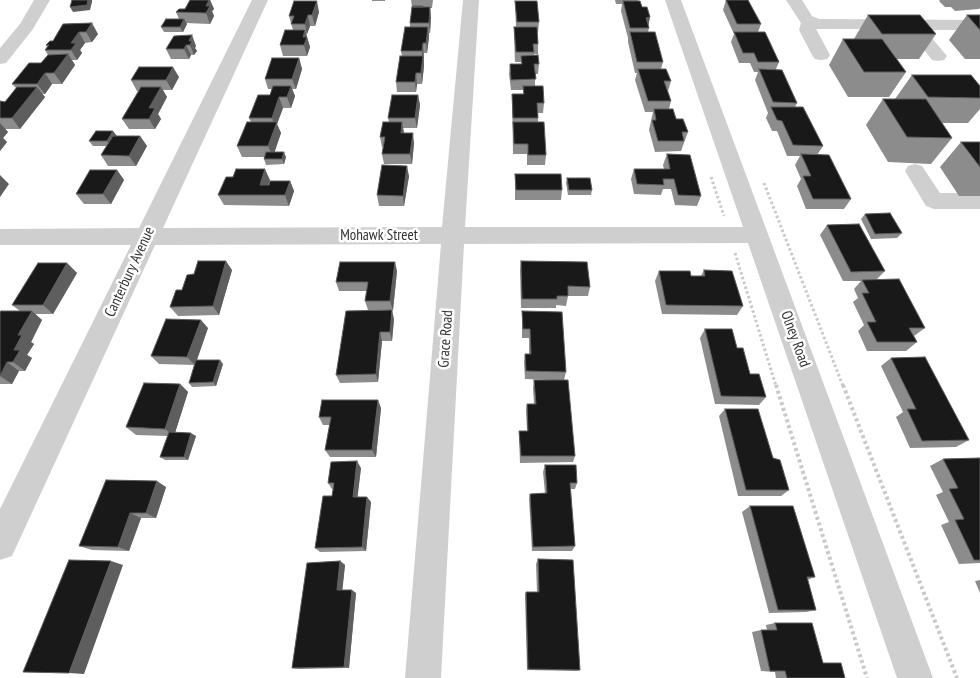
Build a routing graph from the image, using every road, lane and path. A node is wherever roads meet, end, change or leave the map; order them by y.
1 (42, 0) edge
2 (260, 0) edge
3 (471, 0) edge
4 (673, 0) edge
5 (794, 0) edge
6 (810, 22) junction
7 (912, 24) junction
8 (980, 25) edge
9 (821, 55) dead end
10 (938, 56) dead end
11 (0, 59) edge
12 (709, 169) dead end
13 (915, 170) dead end
14 (762, 179) dead end
15 (980, 201) edge
16 (452, 235) junction
17 (729, 235) junction
18 (758, 235) junction
19 (0, 237) edge
20 (146, 238) junction
21 (0, 544) edge
22 (423, 678) edge
23 (867, 678) edge
24 (915, 678) edge
25 (957, 678) edge

1 - 11 street
2 - 20 street, Canterbury Avenue
3 - 16 street, Grace Road
4 - 18 street, Olney Road
5 - 6 street
6 - 7 street
6 - 9 street
7 - 8 street
7 - 10 street
12 - 17 path
13 - 15 street
14 - 25 path
16 - 17 street, Mohawk Street
16 - 20 street, Mohawk Street
16 - 22 street, Grace Road
17 - 18 street, Mohawk Street
17 - 23 path
18 - 24 street, Olney Road
19 - 20 street, Mohawk Street
20 - 21 street, Canterbury Avenue

